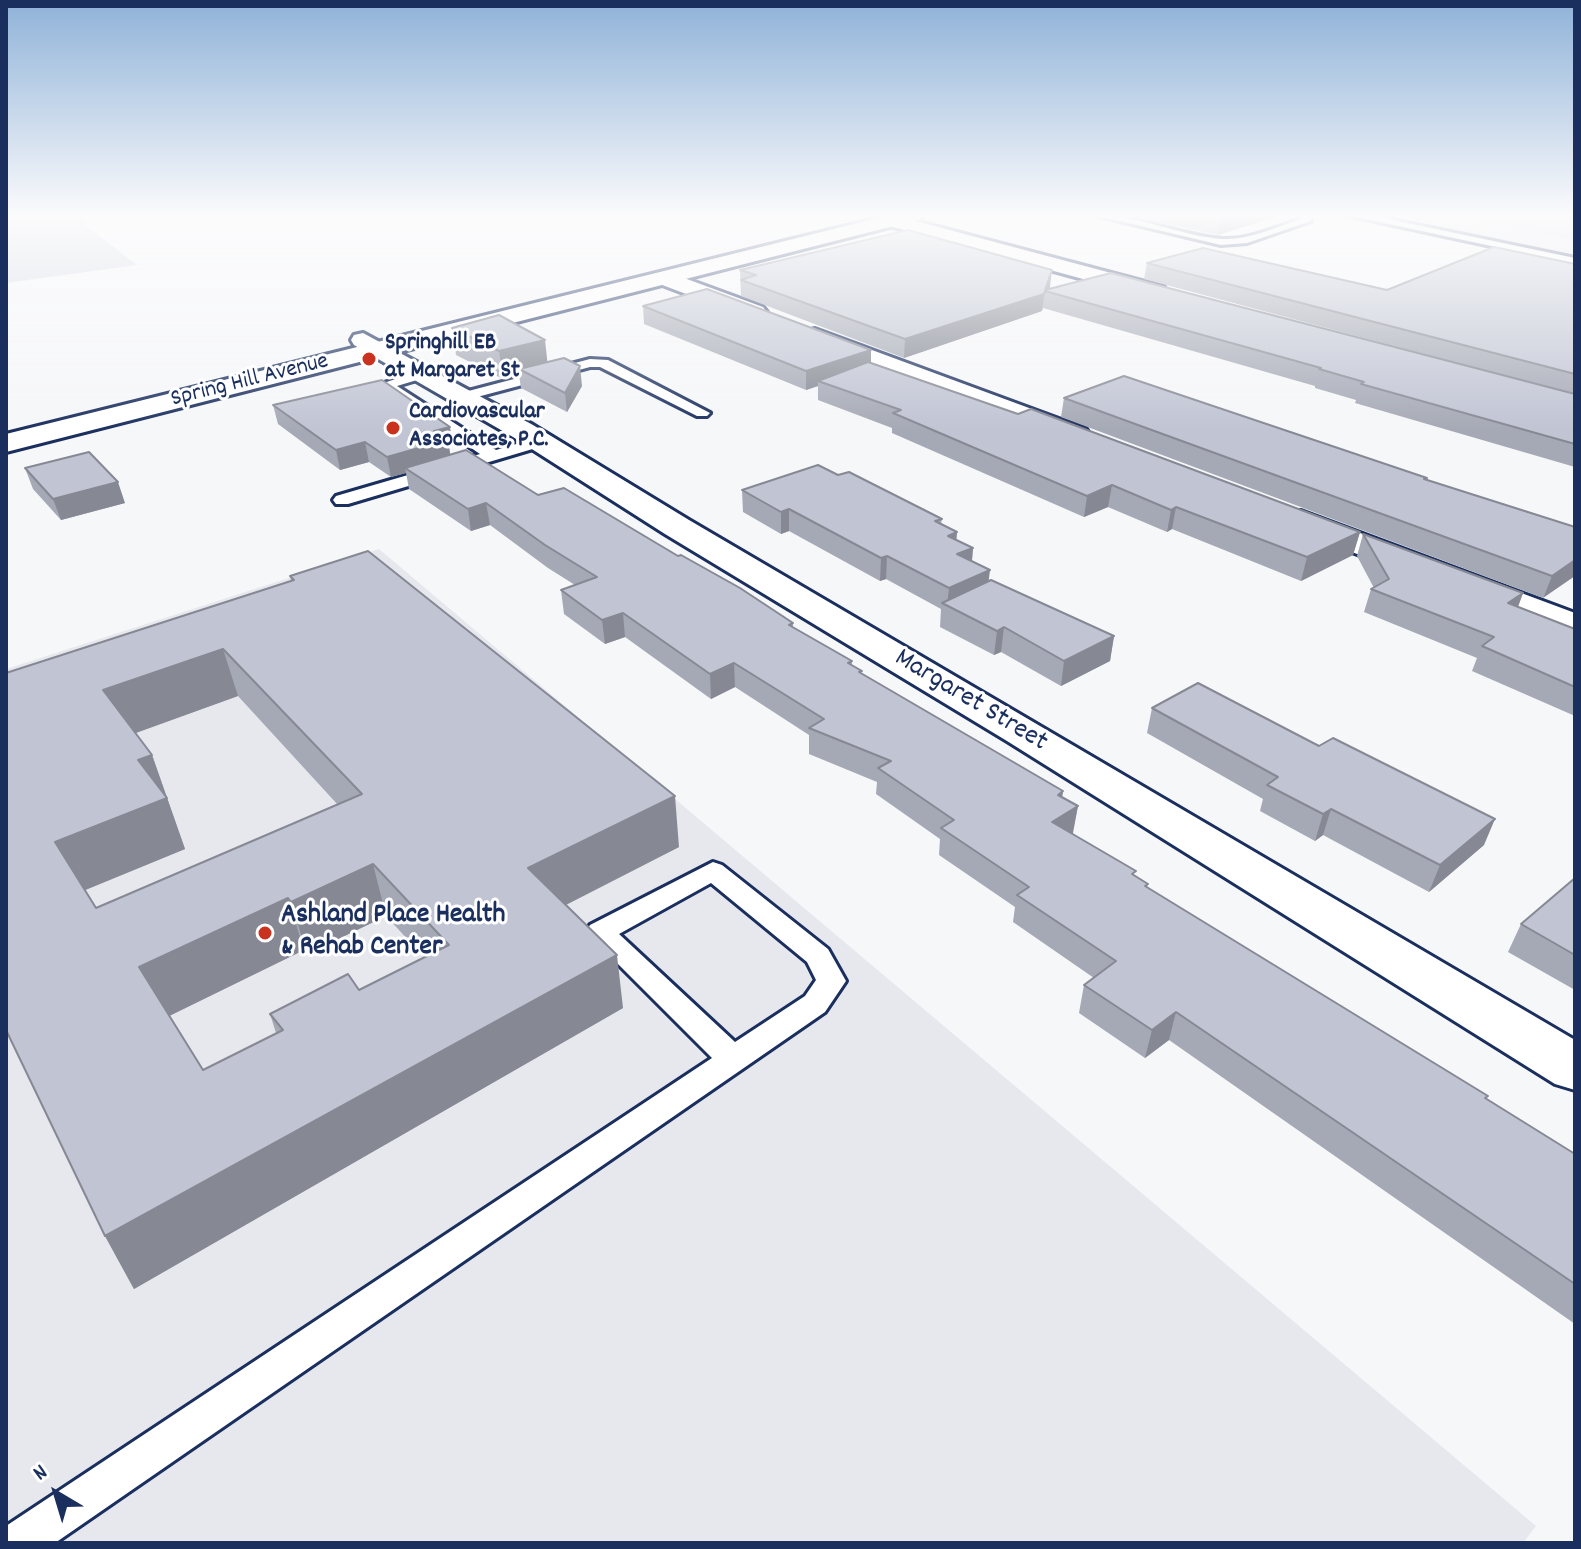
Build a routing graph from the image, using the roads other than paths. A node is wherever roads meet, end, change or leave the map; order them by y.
1 (588, 287) edge
2 (624, 287) edge
3 (689, 287) edge
4 (1140, 287) edge
5 (1177, 298) edge
6 (371, 344) junction
7 (459, 407) junction
8 (702, 413) dead end
9 (6, 426) edge
10 (540, 442) junction
11 (6, 443) edge
12 (1103, 446) edge
13 (494, 456) junction
14 (342, 500) dead end
15 (1280, 513) edge
16 (1575, 626) edge
17 (733, 1059) junction
18 (1575, 1068) edge
19 (18, 1543) edge

1 - 6 street, Spring Hill Avenue
2 - 6 street, Spring Hill Avenue
3 - 12 street
4 - 5 street
6 - 7 street, Margaret Street
6 - 9 street, Spring Hill Avenue
6 - 11 street, Spring Hill Avenue
7 - 8 lane
7 - 10 street, Margaret Street
7 - 13 lane
10 - 13 lane
10 - 18 street, Margaret Street
13 - 14 lane
15 - 16 street
17 - 17 lane
17 - 19 lane

